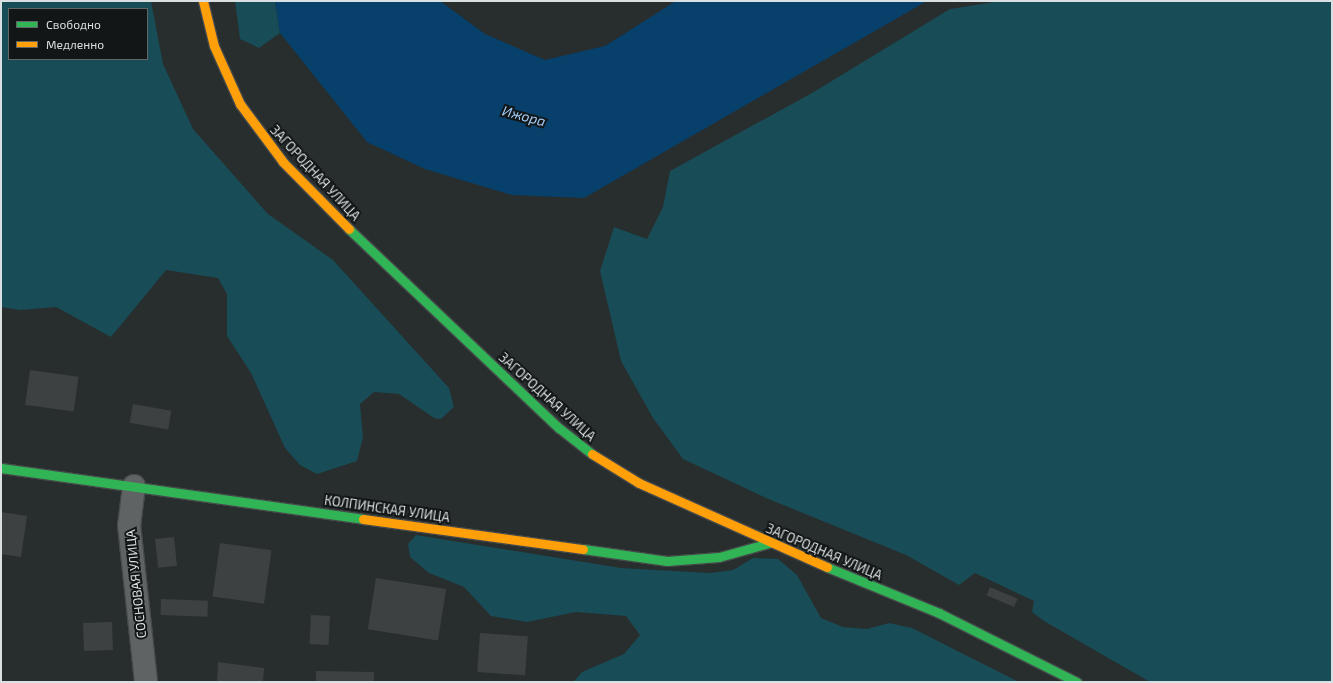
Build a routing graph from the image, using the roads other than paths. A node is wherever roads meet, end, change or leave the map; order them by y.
1 (204, 1) edge
2 (1, 468) edge
3 (134, 486) junction
4 (768, 544) junction
5 (146, 682) edge
6 (1076, 682) edge

1 - 4 main road, ЗАГОРОДНАЯ УЛИЦА
2 - 3 main road, КОЛПИНСКАЯ УЛИЦА
3 - 4 main road, КОЛПИНСКАЯ УЛИЦА
3 - 5 street, СОСНОВАЯ УЛИЦА
4 - 6 main road, ЗАГОРОДНАЯ УЛИЦА

